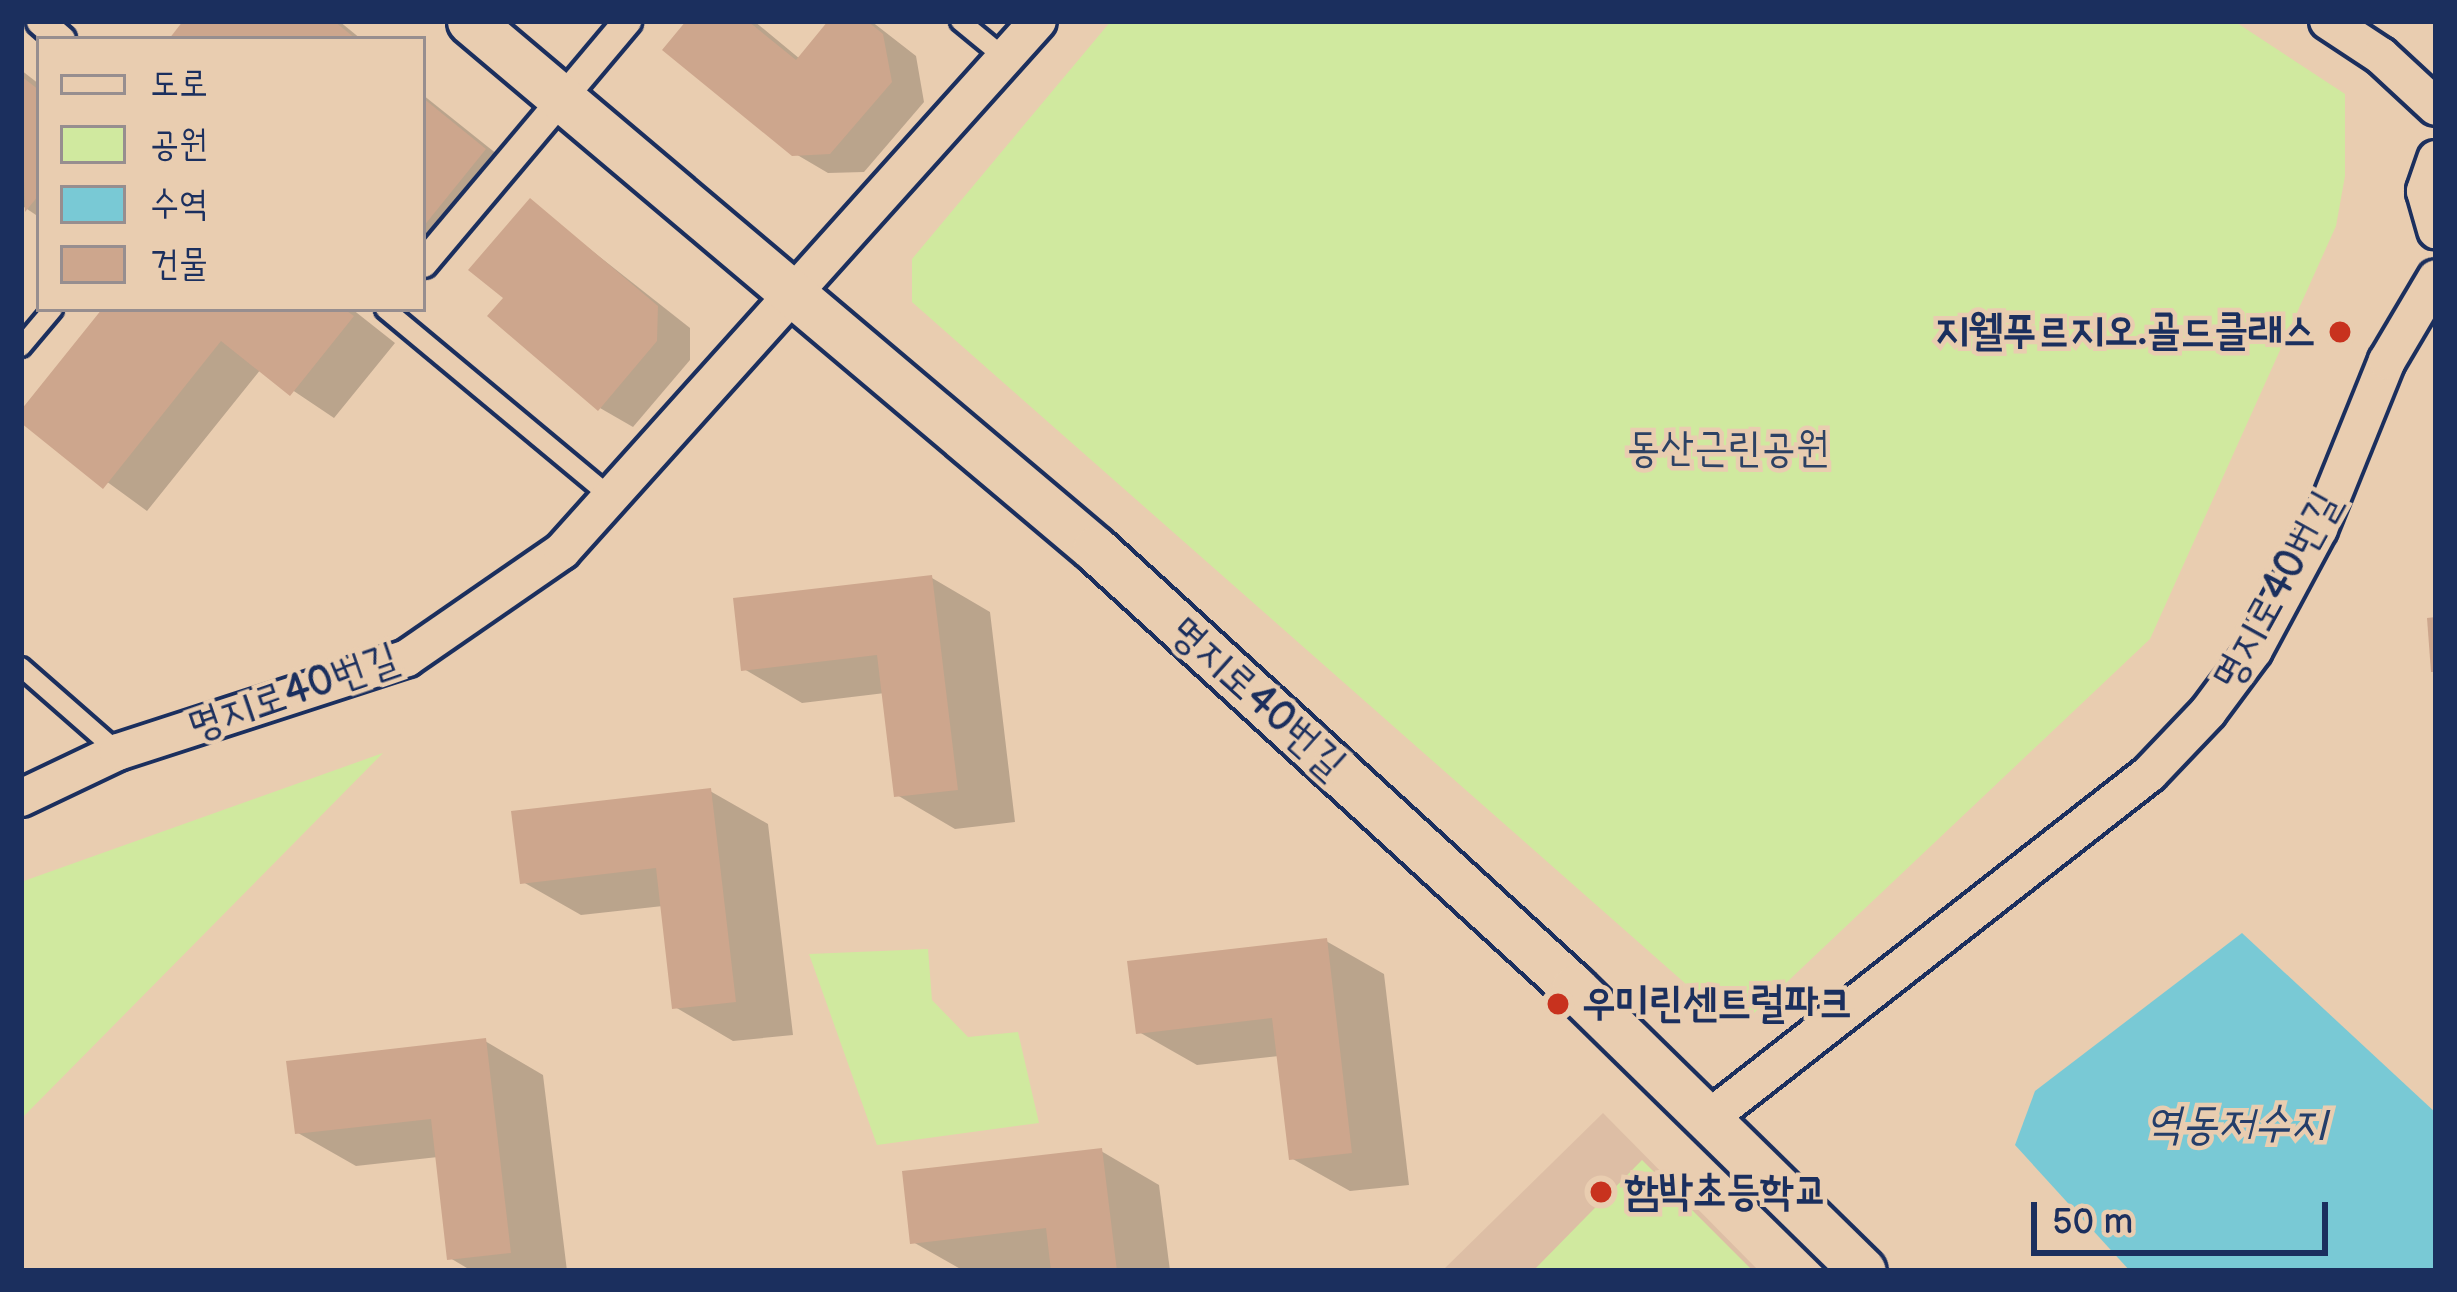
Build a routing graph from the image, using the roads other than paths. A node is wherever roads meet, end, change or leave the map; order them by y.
1 (470, 21) edge
2 (627, 21) edge
3 (960, 21) edge
4 (1039, 21) edge
5 (2328, 21) edge
6 (1005, 58) junction
7 (560, 98) junction
8 (2436, 107) edge
9 (2436, 159) edge
10 (2436, 230) edge
11 (426, 259) edge
12 (2436, 278) edge
13 (791, 292) junction
14 (50, 312) edge
15 (390, 312) edge
16 (21, 346) edge
17 (611, 496) junction
18 (21, 667) edge
19 (118, 752) junction
20 (21, 798) edge
21 (1708, 1119) junction
22 (1863, 1271) edge

1 - 7 street, 명지로40번길
2 - 7 street
3 - 6 lane
4 - 6 street, 명지로40번길
5 - 8 street
6 - 13 street, 명지로40번길
7 - 11 street
7 - 13 street, 명지로40번길
9 - 10 street
12 - 21 street, 명지로40번길
13 - 17 street, 명지로40번길
13 - 21 street, 명지로40번길
14 - 16 lane
15 - 17 lane
17 - 19 street, 명지로40번길
18 - 19 lane
19 - 20 street, 명지로40번길
21 - 22 street, 명지로40번길

